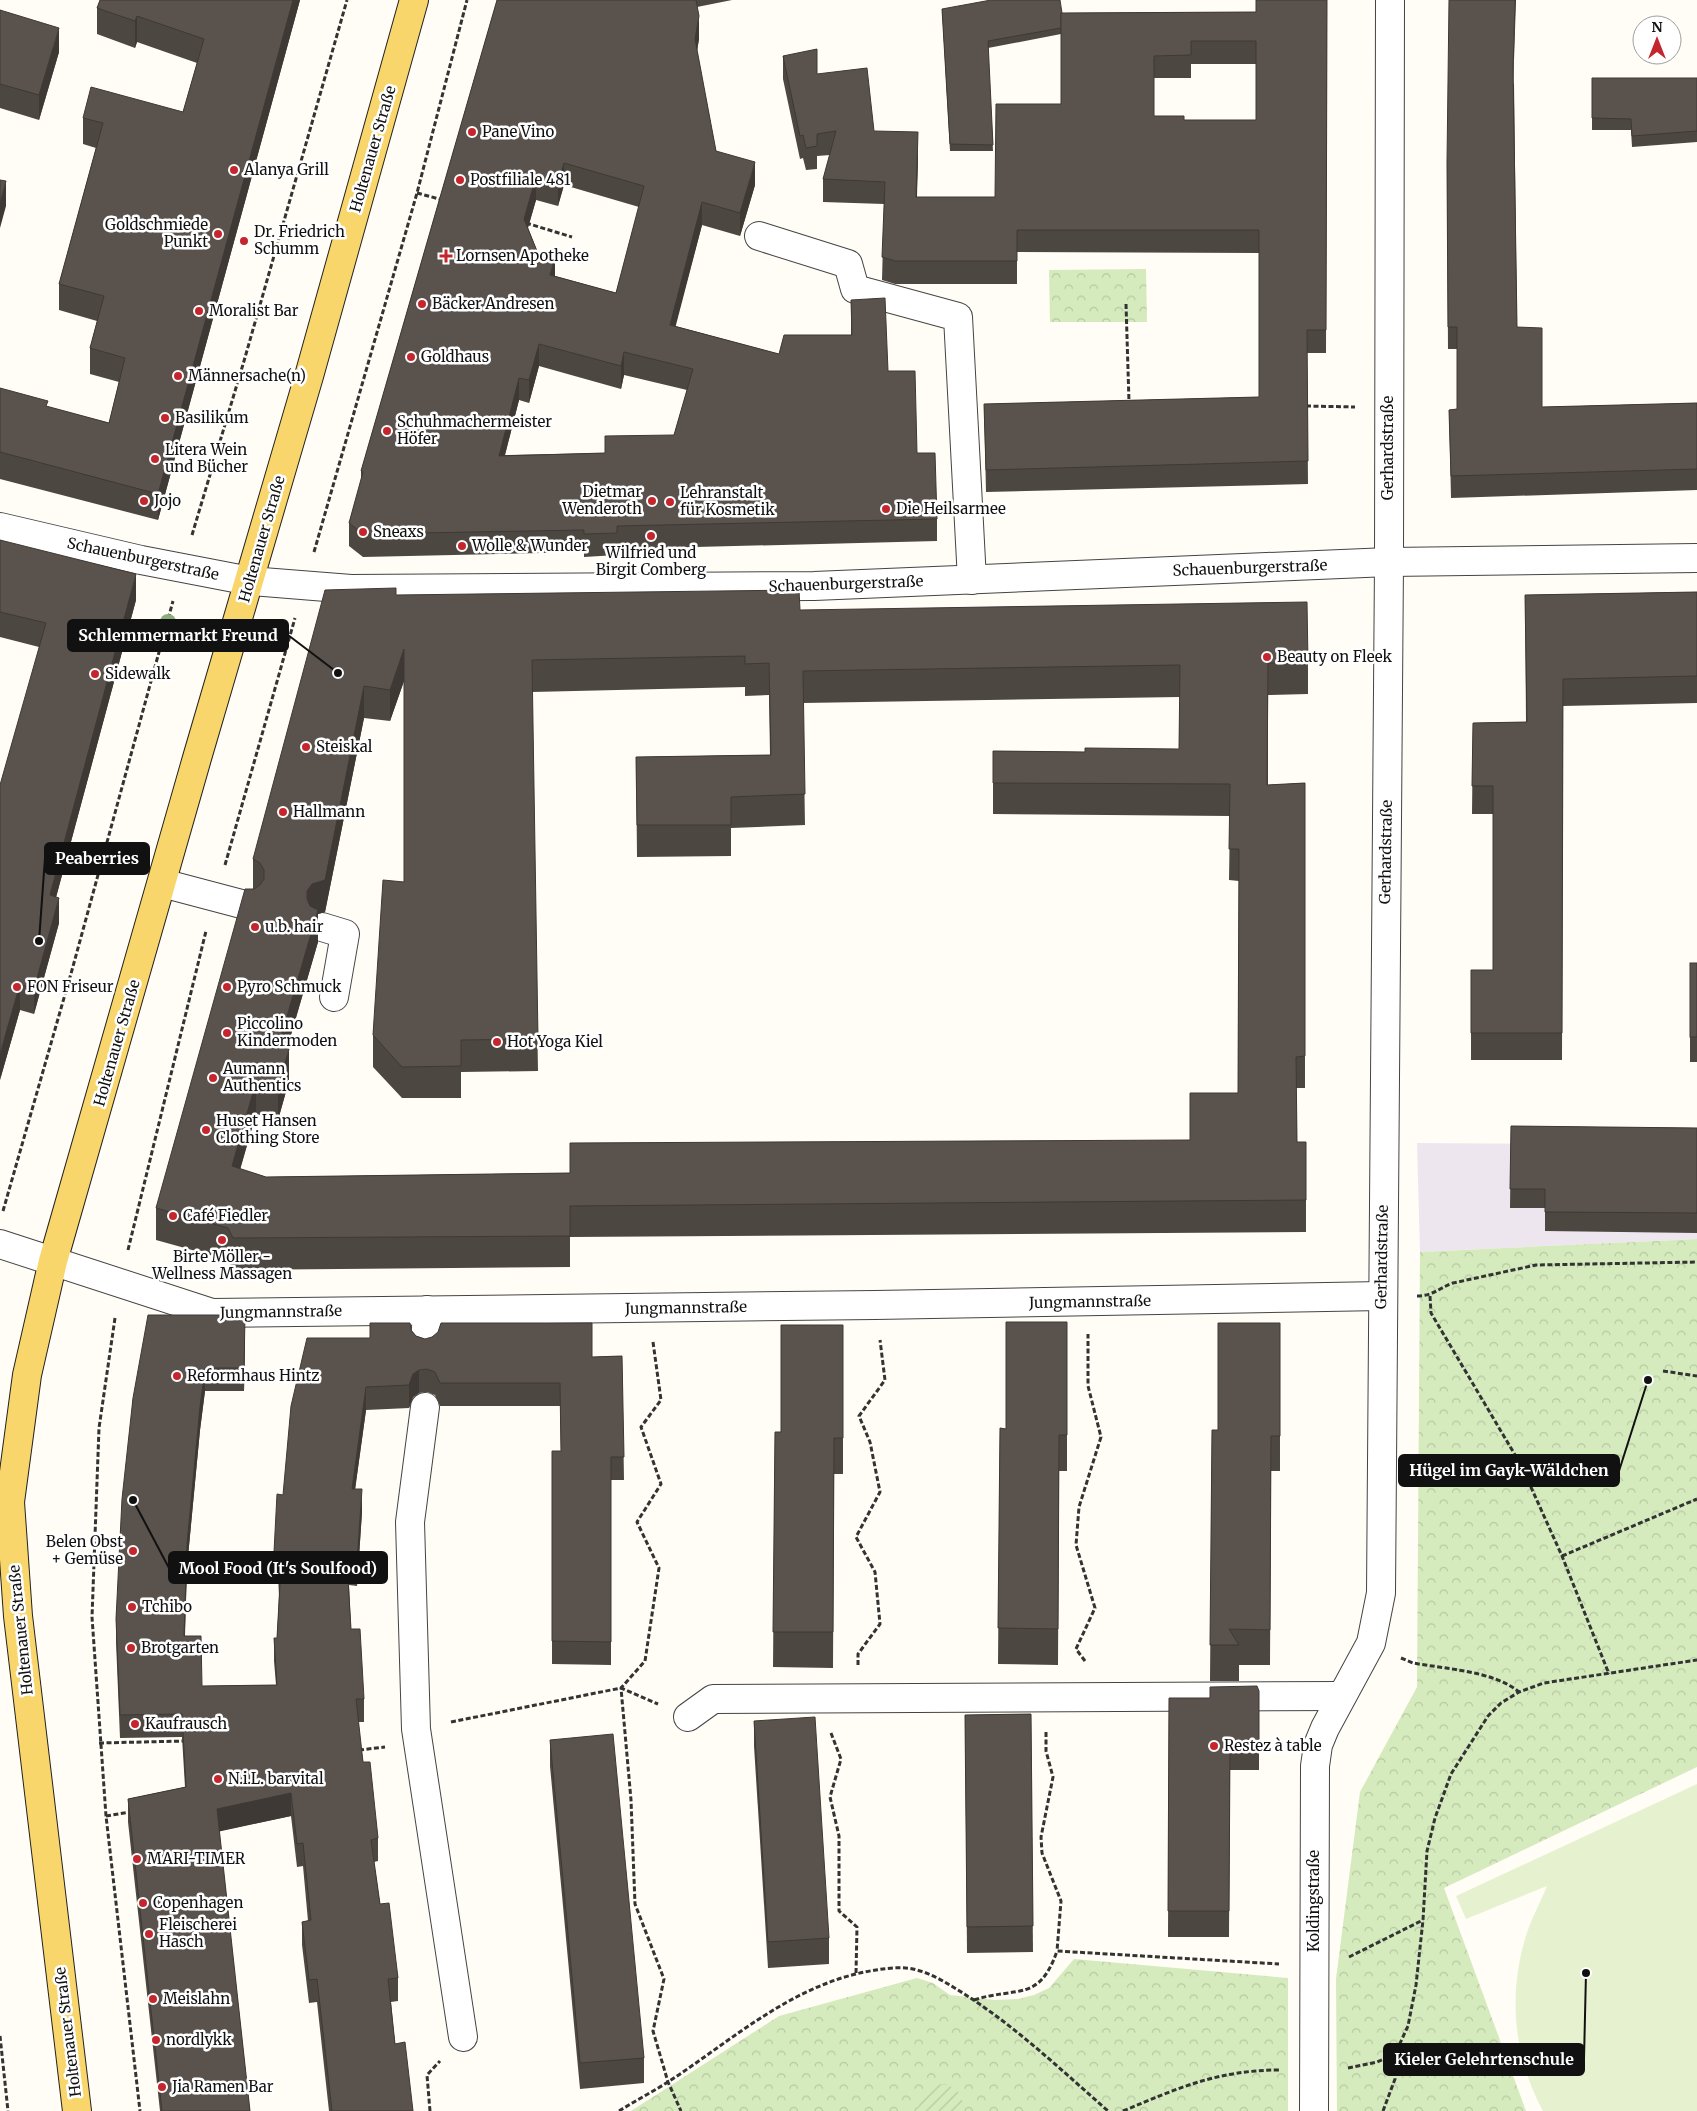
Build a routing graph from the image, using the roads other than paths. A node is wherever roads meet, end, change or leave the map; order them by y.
1 (414, 0) edge
2 (1390, 0) edge
3 (759, 236) dead end
4 (0, 528) edge
5 (1697, 558) edge
6 (1388, 562) junction
7 (972, 580) junction
8 (250, 582) junction
9 (162, 883) junction
10 (249, 906) edge
11 (322, 927) edge
12 (334, 997) dead end
13 (0, 1244) edge
14 (53, 1262) junction
15 (1382, 1296) junction
16 (427, 1310) junction
17 (426, 1346) edge
18 (425, 1407) dead end
19 (1341, 1696) junction
20 (688, 1717) road end
21 (463, 2036) road end
22 (77, 2111) edge
23 (1314, 2111) edge

1 - 8 main road, Holtenauer Straße
2 - 6 street, Gerhardstraße
3 - 7 street
4 - 8 street, Schauenburgerstraße
5 - 6 street, Schauenburgerstraße
6 - 7 street, Schauenburgerstraße
6 - 15 street, Gerhardstraße
7 - 8 street, Schauenburgerstraße
8 - 9 main road, Holtenauer Straße
9 - 10 street
9 - 14 main road, Holtenauer Straße
11 - 12 street
13 - 14 street, Jungmannstraße
14 - 16 street, Jungmannstraße
14 - 22 main road, Holtenauer Straße
15 - 16 street, Jungmannstraße
15 - 19 street, Gerhardstraße
16 - 17 street
18 - 21 street
19 - 20 street
19 - 23 street, Koldingstraße

